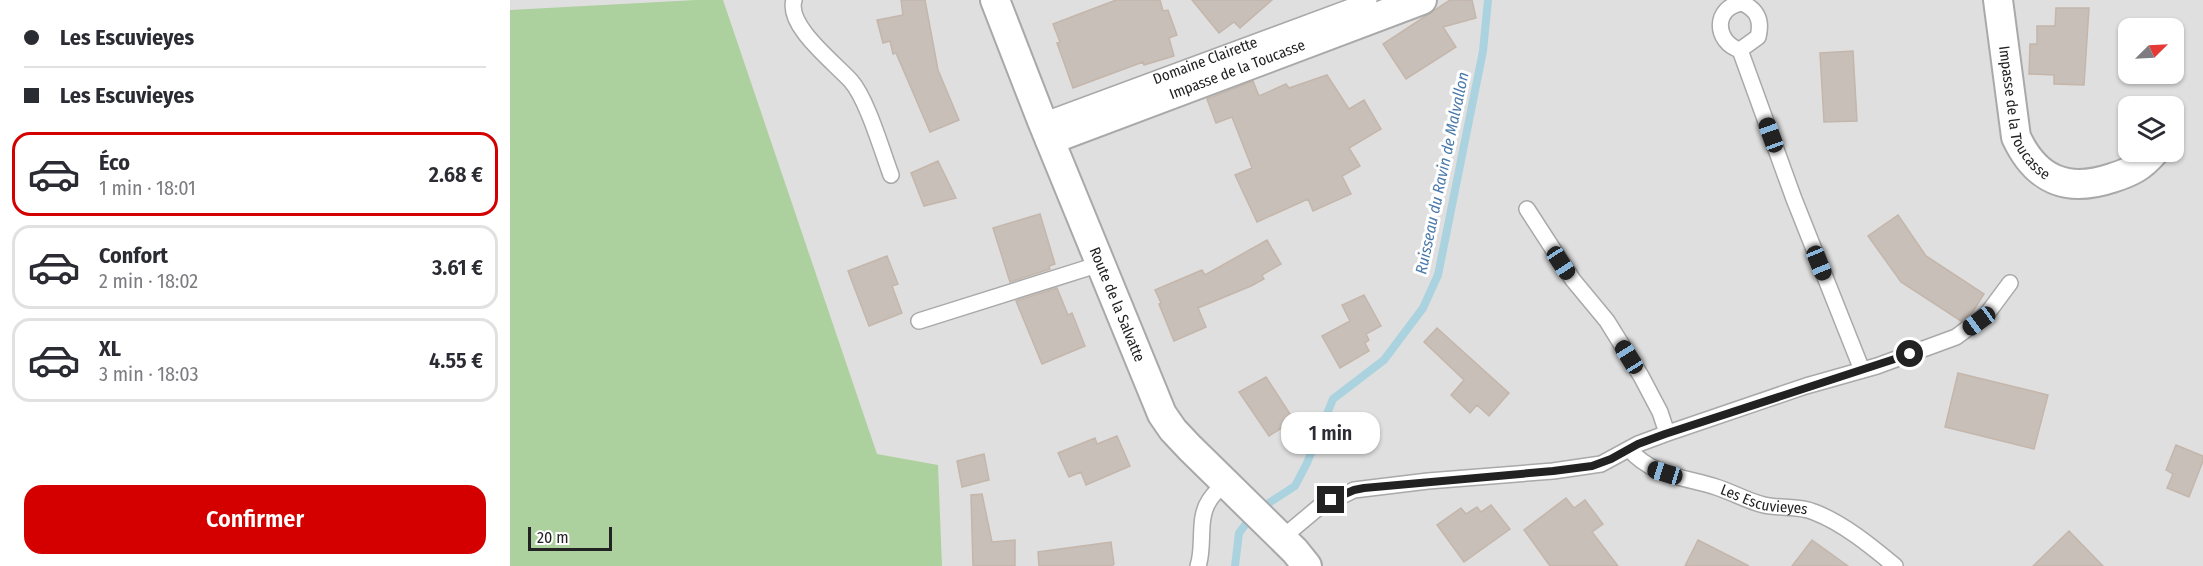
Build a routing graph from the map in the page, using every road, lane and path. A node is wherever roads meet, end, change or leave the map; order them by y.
1 (794, 0) edge
2 (995, 0) edge
3 (1369, 0) edge
4 (1422, 0) edge
5 (1998, 0) edge
6 (1740, 50) dead end
7 (1046, 131) junction
8 (2145, 162) edge
9 (891, 175) dead end
10 (1527, 209) dead end
11 (1100, 264) junction
12 (2010, 283) dead end
13 (919, 321) dead end
14 (1862, 370) junction
15 (1667, 433) junction
16 (1629, 449) junction
17 (1224, 482) junction
18 (1282, 538) junction
19 (1198, 566) edge
20 (1306, 566) edge
21 (1894, 566) edge

1 - 9 lane
2 - 7 street, Route de la Salvatte
3 - 7 lane, Domaine Clairette
4 - 7 street, Impasse de la Toucasse
5 - 8 street, Impasse de la Toucasse
6 - 14 lane
7 - 11 street, Route de la Salvatte
10 - 15 lane
11 - 13 lane
11 - 17 street, Route de la Salvatte
12 - 14 lane
14 - 15 lane
15 - 16 lane
16 - 18 lane
16 - 21 lane, Les Escuvieyes
17 - 18 street, Route de la Salvatte
17 - 19 lane
18 - 20 street, Route de la Salvatte

